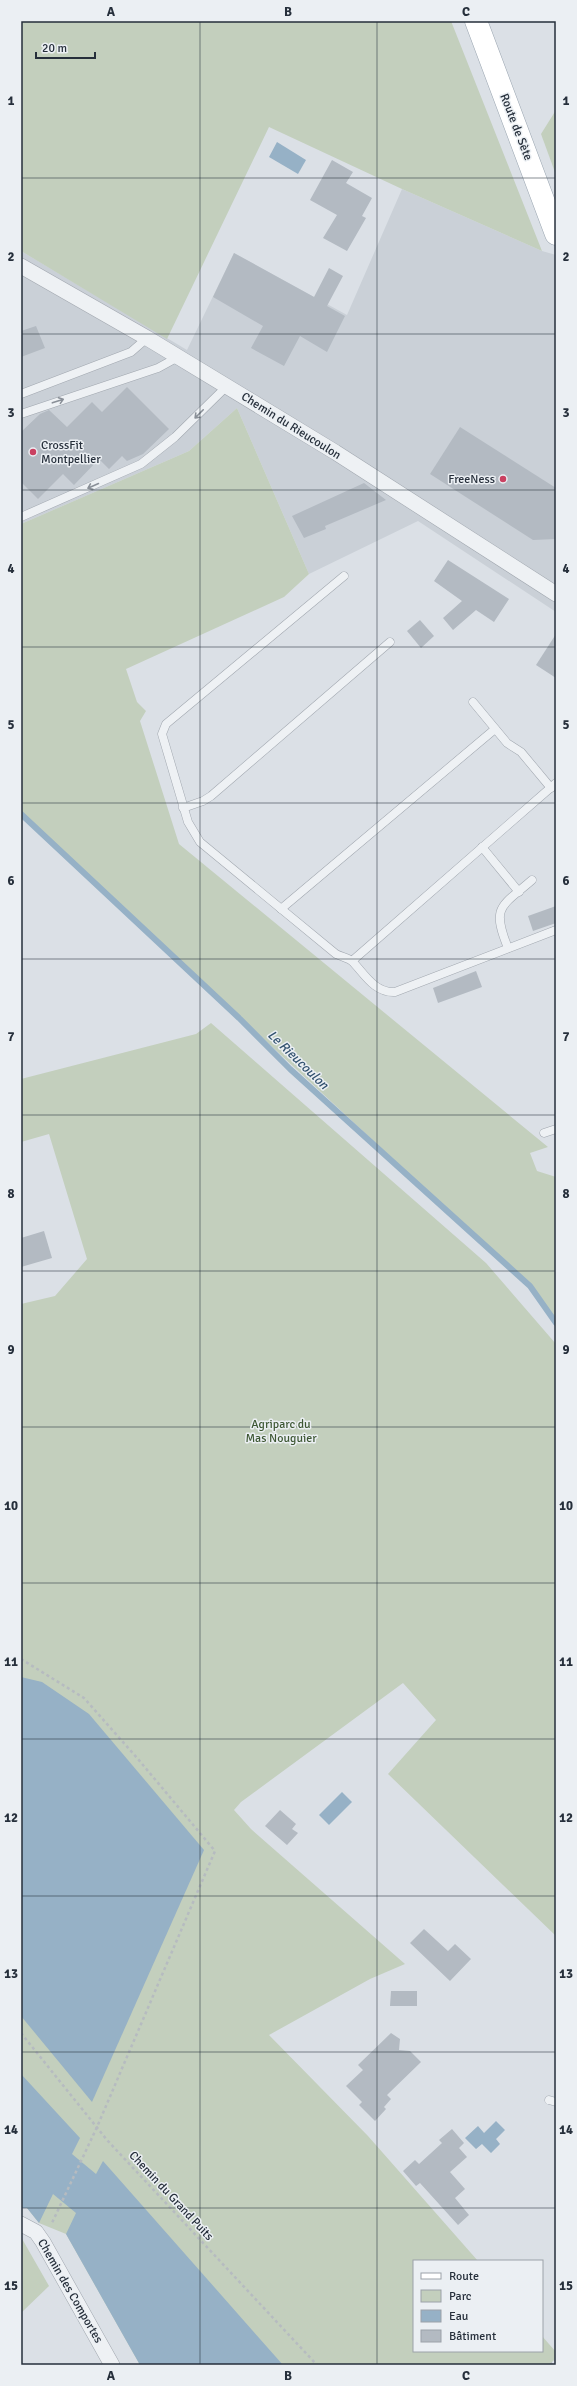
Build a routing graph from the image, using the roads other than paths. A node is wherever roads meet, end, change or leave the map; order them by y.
1 (476, 21) edge
2 (556, 234) edge
3 (21, 266) edge
4 (147, 338) junction
5 (178, 357) junction
6 (227, 386) junction
7 (21, 394) edge
8 (21, 414) edge
9 (21, 517) edge
10 (344, 576) dead end
11 (556, 594) edge
12 (390, 642) dead end
13 (473, 702) dead end
14 (495, 728) junction
15 (554, 785) edge
16 (183, 808) junction
17 (482, 847) junction
18 (532, 880) dead end
19 (519, 892) junction
20 (281, 909) junction
21 (556, 930) edge
22 (508, 948) junction
23 (352, 961) junction
24 (556, 1129) edge
25 (544, 1133) dead end
26 (21, 2224) edge
27 (112, 2365) edge

1 - 2 main road, Route de Sète
3 - 4 street, Chemin du Rieucoulon
4 - 5 street, Chemin du Rieucoulon
4 - 7 lane
5 - 6 street, Chemin du Rieucoulon
8 -> 5 lane
6 -> 9 lane
6 - 11 street, Chemin du Rieucoulon
10 - 16 lane
12 - 16 lane
13 - 14 lane
14 - 15 lane
14 - 20 lane
15 - 17 lane
16 - 20 lane
17 - 19 lane
17 - 23 lane
18 - 19 lane
19 - 22 lane
20 - 23 lane
21 - 22 lane
22 - 23 lane
24 - 25 lane
26 - 27 street, Chemin des Comportes

